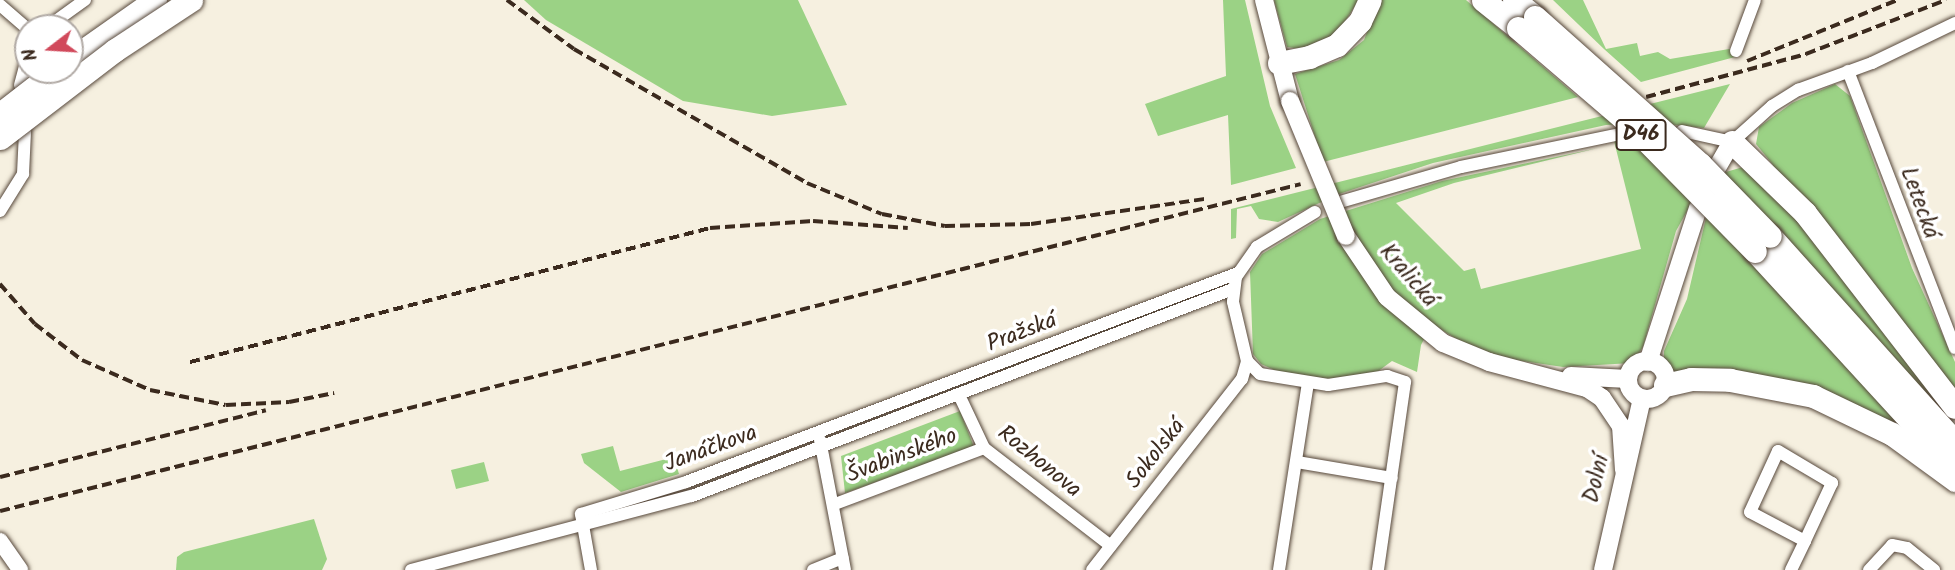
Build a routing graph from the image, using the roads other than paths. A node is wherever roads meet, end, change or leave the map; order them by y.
1 (85, 0) edge
2 (155, 0) edge
3 (191, 0) edge
4 (1264, 0) edge
5 (1370, 0) edge
6 (1483, 0) edge
7 (1514, 0) edge
8 (1755, 0) edge
9 (0, 5) edge
10 (66, 14) edge
11 (14, 17) edge
12 (1526, 23) junction
13 (1955, 23) edge
14 (84, 50) edge
15 (1736, 51) dead end
16 (1279, 63) junction
17 (1848, 71) junction
18 (39, 84) edge
19 (0, 114) edge
20 (1682, 131) dead end
21 (25, 132) dead end
22 (1620, 134) dead end
23 (0, 138) edge
24 (1732, 142) junction
25 (1718, 166) dead end
26 (1340, 202) dead end
27 (1698, 208) dead end
28 (0, 211) edge
29 (1315, 212) dead end
30 (1763, 243) junction
31 (1238, 273) junction
32 (1233, 289) junction
33 (1955, 348) edge
34 (1247, 360) junction
35 (1648, 362) junction
36 (1519, 369) junction
37 (1628, 379) junction
38 (1308, 383) junction
39 (1665, 385) junction
40 (960, 397) junction
41 (1642, 399) junction
42 (1955, 407) edge
43 (820, 432) junction
44 (1955, 442) edge
45 (821, 448) junction
46 (984, 448) junction
47 (1297, 462) junction
48 (782, 463) junction
49 (1624, 470) junction
50 (1955, 470) edge
51 (1392, 478) junction
52 (1955, 480) edge
53 (685, 482) junction
54 (692, 496) junction
55 (835, 504) junction
56 (583, 521) junction
57 (0, 541) edge
58 (1805, 541) junction
59 (1111, 546) junction
60 (844, 564) edge
61 (1793, 569) edge
62 (20, 570) edge
63 (411, 570) edge
64 (591, 570) edge
65 (813, 570) edge
66 (1092, 570) edge
67 (1279, 570) edge
68 (1378, 570) edge
69 (1603, 570) edge
70 (1869, 570) edge
71 (1934, 570) edge

1 - 10 street
2 - 14 highway
3 - 23 highway, bridge
4 - 16 main road, Kralická
5 - 16 highway
6 - 12 highway, D46
7 - 12 highway, D46
8 - 15 street
9 - 11 street
12 - 30 highway, D46, bridge
13 - 17 street
16 - 36 main road, Kralická, bridge
17 - 24 street
17 - 33 street, Letecká
18 - 19 highway, bridge
20 - 24 street
21 - 28 street
22 - 26 street
24 - 25 main road
24 - 42 highway
27 - 35 main road
29 - 31 street
30 - 44 highway, D46
30 - 50 highway, D46
31 - 32 street
31 - 43 street, Pražská
32 - 34 street
32 - 40 street, Pražská
34 - 38 street
34 - 59 street, Sokolská
35 - 37 main road
35 - 39 main road
36 - 37 main road
36 - 49 main road, Kralická
37 - 41 main road
38 - 47 street
38 - 51 street
39 - 41 main road
39 - 52 highway
40 - 45 street, Janáčkova
40 - 46 street, Rozhonova
41 - 49 main road, Dolní
43 - 45 street
43 - 48 street, Janáčkova
43 - 53 street, Janáčkova
45 - 48 street, Janáčkova
45 - 55 street
46 - 55 street, Švabinského
46 - 59 street, Rozhonova
47 - 51 street
47 - 67 street
48 - 54 street, Janáčkova
49 - 69 main road, Dolní
51 - 68 street
53 - 54 street
53 - 56 street, Janáčkova
54 - 56 street, Janáčkova
55 - 60 street
56 - 63 street, Janáčkova
56 - 64 street
57 - 62 street
58 - 58 street
58 - 61 street
59 - 66 street, Sokolská
60 - 65 street
70 - 71 street

